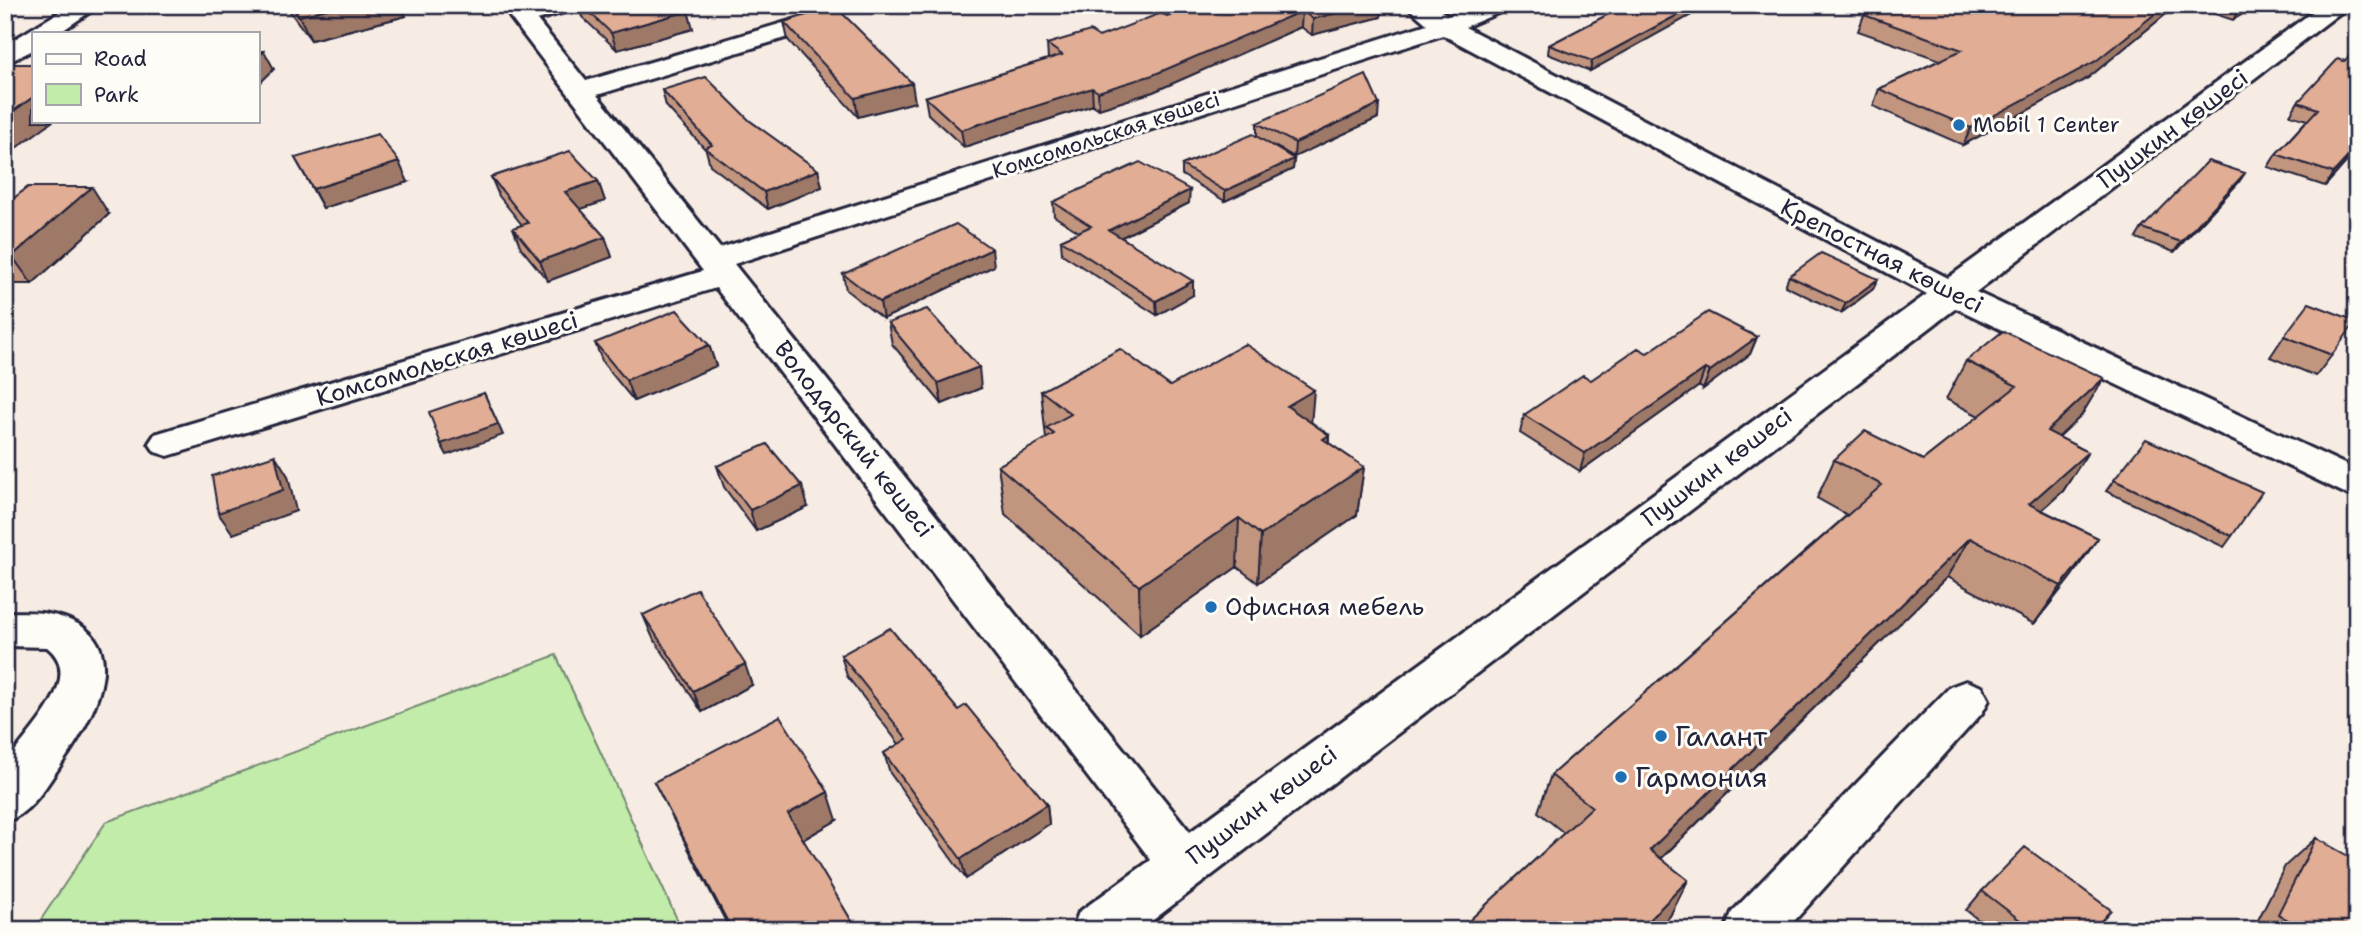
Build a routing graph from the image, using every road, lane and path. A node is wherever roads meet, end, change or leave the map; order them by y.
1 (88, 5) edge
2 (563, 5) edge
3 (1417, 5) edge
4 (1497, 5) edge
5 (2333, 10) edge
6 (826, 18) edge
7 (1445, 26) junction
8 (44, 32) edge
9 (32, 40) edge
10 (5, 56) edge
11 (581, 90) junction
12 (720, 267) junction
13 (1951, 293) junction
14 (168, 443) dead end
15 (2357, 486) edge
16 (5, 629) edge
17 (1966, 700) dead end
18 (5, 801) edge
19 (1184, 863) junction
20 (1098, 930) edge
21 (1751, 930) edge

1 - 8 street
2 - 11 street, Володарский көшесі
3 - 7 street, Крепостная көшесі
4 - 7 street, Комсомольская көшесі
5 - 13 street, Пушкин көшесі
6 - 11 street
7 - 12 street, Комсомольская көшесі
7 - 13 street, Крепостная көшесі
9 - 10 street
11 - 12 street, Володарский көшесі
12 - 14 street, Комсомольская көшесі
12 - 19 street, Володарский көшесі
13 - 15 street, Крепостная көшесі
13 - 19 street, Пушкин көшесі
16 - 18 street
17 - 21 street
19 - 20 street, Пушкин көшесі

